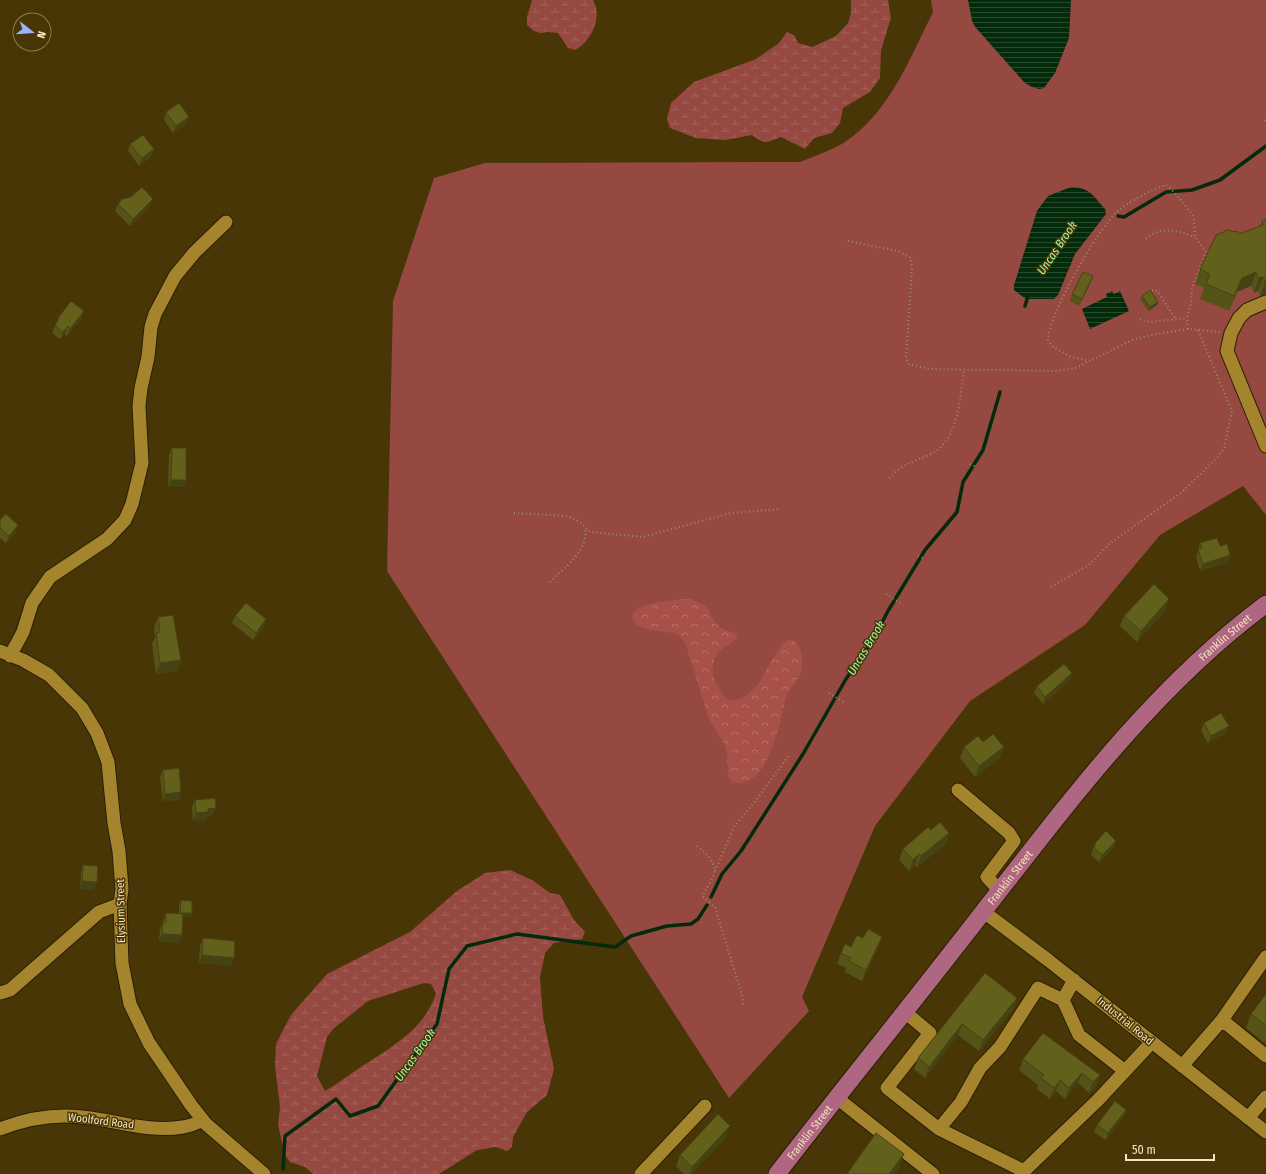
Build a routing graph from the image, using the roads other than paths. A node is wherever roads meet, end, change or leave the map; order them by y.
1 (226, 222) dead end
2 (1266, 302) edge
3 (1266, 446) edge
4 (1266, 604) edge
5 (5, 653) edge
6 (958, 790) dead end
7 (1000, 891) junction
8 (120, 904) junction
9 (984, 912) junction
10 (1266, 957) edge
11 (1074, 980) junction
12 (0, 993) edge
13 (1063, 1000) junction
14 (905, 1012) junction
15 (1222, 1020) junction
16 (1152, 1042) junction
17 (1266, 1056) edge
18 (1182, 1066) junction
19 (1125, 1071) junction
20 (1266, 1097) edge
21 (837, 1098) junction
22 (705, 1106) dead end
23 (1248, 1118) junction
24 (203, 1120) junction
25 (0, 1129) edge
26 (940, 1130) junction
27 (1266, 1132) edge
28 (264, 1174) edge
29 (641, 1174) edge
30 (777, 1174) edge
31 (933, 1174) edge

1 - 5 street
2 - 3 street
4 - 7 main road, Franklin Street
5 - 8 street, Elysium Street
6 - 7 street
7 - 9 main road, Franklin Street
8 - 12 street
8 - 24 street, Elysium Street
9 - 11 street, Industrial Road
9 - 14 main road, Franklin Street
10 - 15 street
11 - 13 street
11 - 16 street, Industrial Road
13 - 19 street
13 - 26 street
14 - 21 main road, Franklin Street
14 - 26 street
15 - 17 street
15 - 18 street
16 - 18 street, Industrial Road
16 - 19 street
18 - 23 street, Industrial Road
19 - 26 street
20 - 23 street
21 - 30 main road, Franklin Street
21 - 31 street
22 - 29 street
23 - 27 street, Industrial Road
24 - 25 street, Woolford Road
24 - 28 street, Elysium Street

